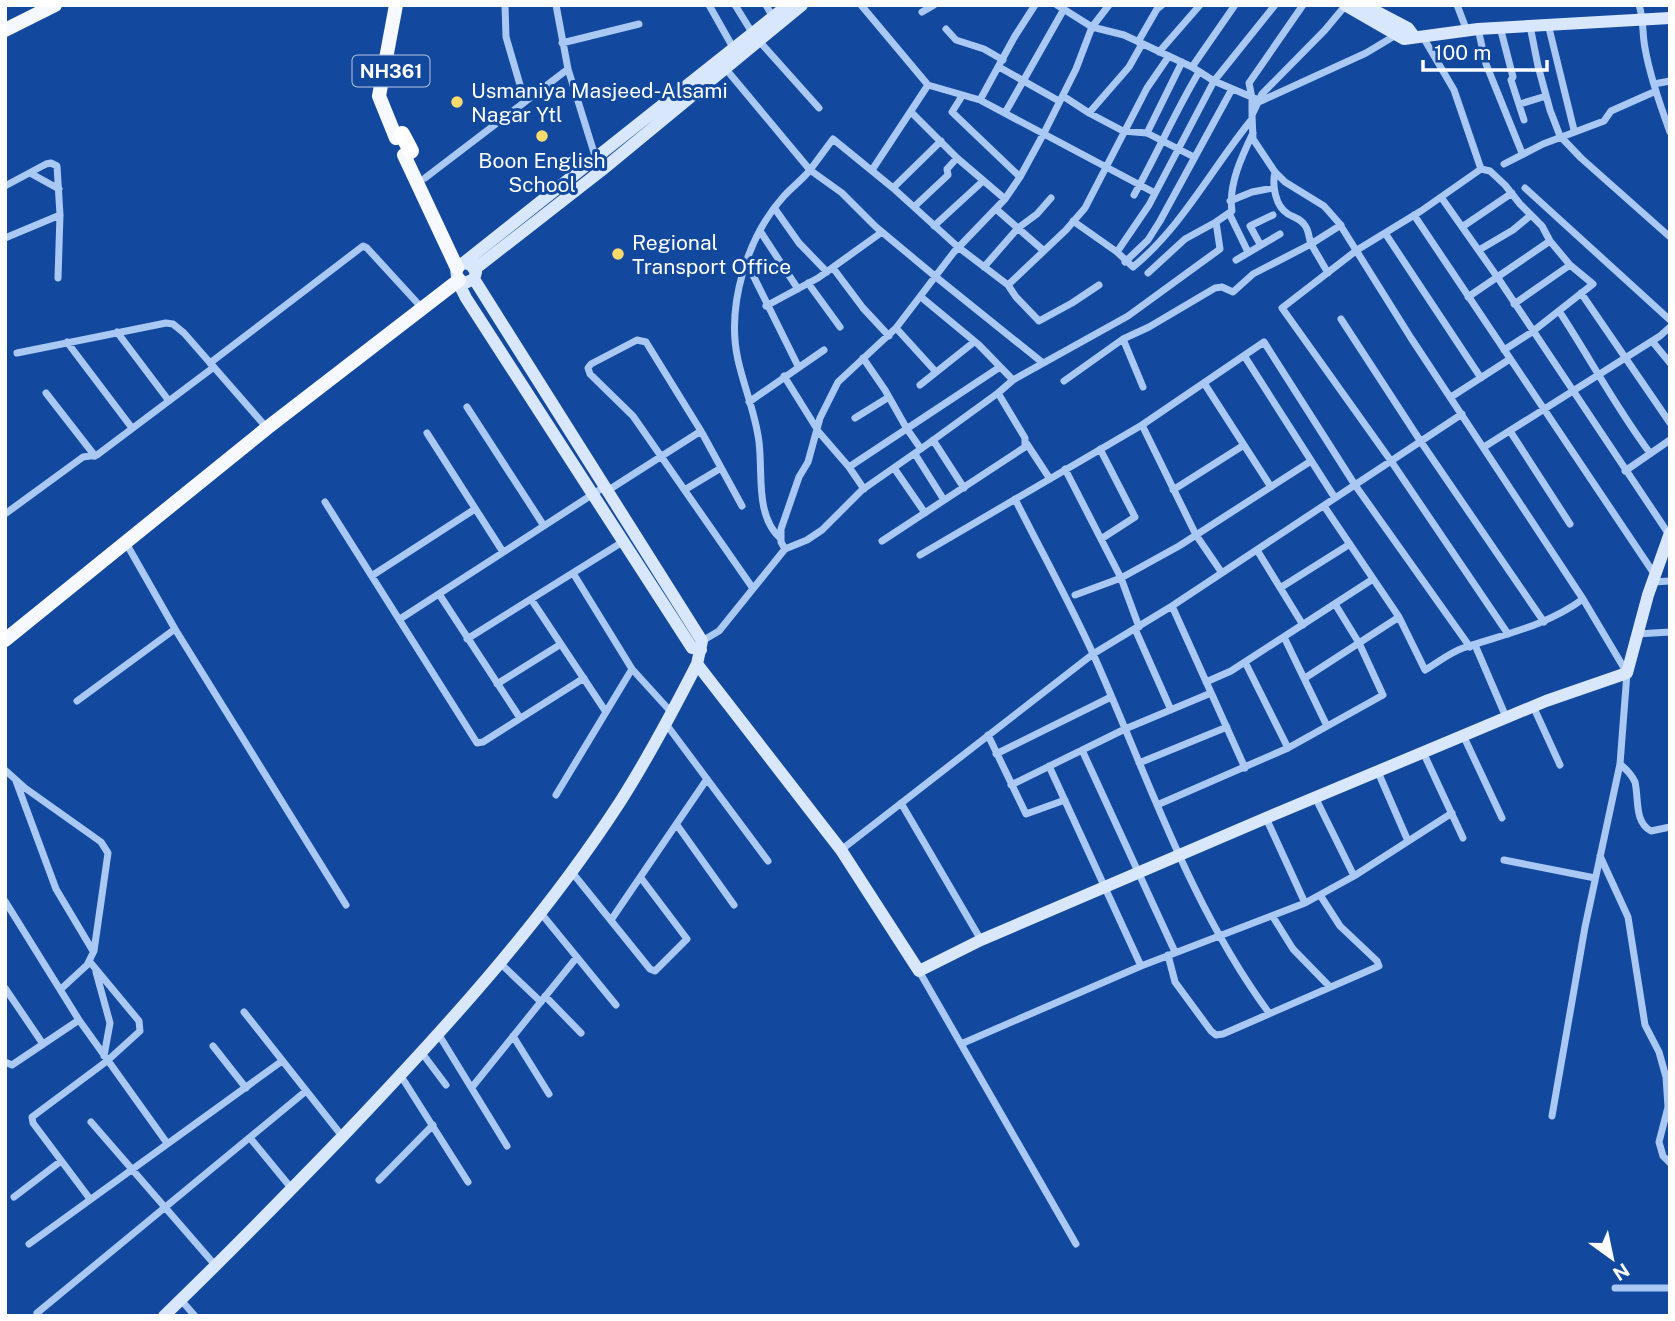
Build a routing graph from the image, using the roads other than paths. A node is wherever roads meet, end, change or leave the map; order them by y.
1 (38, 5) edge
2 (55, 5) edge
3 (396, 5) edge
4 (404, 5) edge
5 (505, 5) edge
6 (556, 5) edge
7 (709, 5) edge
8 (735, 5) edge
9 (766, 5) edge
10 (788, 5) edge
11 (802, 5) edge
12 (861, 5) edge
13 (934, 5) edge
14 (1035, 5) edge
15 (1109, 5) edge
16 (1162, 5) edge
17 (1200, 5) edge
18 (1235, 5) edge
19 (1275, 5) edge
20 (1303, 5) edge
21 (1345, 5) edge
22 (1364, 5) edge
23 (1457, 5) edge
24 (1639, 5) edge
25 (1061, 7) edge
26 (922, 12) dead end
27 (1670, 18) edge
28 (1644, 19) junction
29 (5, 21) edge
30 (776, 21) junction
31 (1548, 23) junction
32 (639, 24) dead end
33 (1530, 25) junction
34 (1092, 27) junction
35 (1500, 27) junction
36 (946, 29) dead end
37 (5, 30) edge
38 (1473, 30) junction
39 (1396, 35) junction
40 (1419, 37) junction
41 (756, 38) junction
42 (562, 43) junction
43 (1140, 43) junction
44 (1159, 52) junction
45 (737, 53) junction
46 (1169, 56) junction
47 (1181, 62) junction
48 (1001, 64) junction
49 (722, 65) junction
50 (568, 69) junction
51 (1195, 70) junction
52 (1024, 80) junction
53 (1670, 80) edge
54 (1214, 81) junction
55 (928, 85) junction
56 (1655, 88) junction
57 (1232, 89) junction
58 (962, 96) junction
59 (1546, 96) junction
60 (1061, 98) junction
61 (1252, 98) junction
62 (980, 100) junction
63 (1261, 101) junction
64 (525, 102) junction
65 (1520, 104) junction
66 (819, 108) dead end
67 (911, 112) junction
68 (1005, 113) junction
69 (1089, 113) junction
70 (1252, 117) junction
71 (1524, 120) dead end
72 (1574, 130) junction
73 (1123, 131) junction
74 (1253, 132) junction
75 (1670, 132) edge
76 (1044, 133) junction
77 (1147, 133) junction
78 (399, 136) junction
79 (1560, 136) junction
80 (941, 141) junction
81 (1163, 143) junction
82 (1178, 150) junction
83 (408, 153) junction
84 (1522, 153) junction
85 (1194, 157) junction
86 (957, 158) junction
87 (1504, 164) dead end
88 (599, 165) junction
89 (1107, 167) junction
90 (1481, 169) junction
91 (810, 170) junction
92 (872, 170) junction
93 (1275, 172) junction
94 (30, 173) junction
95 (1020, 177) junction
96 (425, 178) junction
97 (983, 181) junction
98 (1140, 185) junction
99 (5, 186) edge
100 (893, 188) junction
101 (1273, 188) junction
102 (1525, 188) dead end
103 (59, 189) junction
104 (1155, 193) junction
105 (1512, 193) junction
106 (1134, 195) dead end
107 (1441, 197) junction
108 (1051, 198) dead end
109 (1005, 199) junction
110 (1230, 201) junction
111 (915, 206) junction
112 (996, 208) junction
113 (775, 209) junction
114 (1229, 213) junction
115 (60, 215) junction
116 (1273, 215) dead end
117 (1414, 215) junction
118 (1531, 215) junction
119 (1073, 221) junction
120 (1216, 222) junction
121 (1340, 225) junction
122 (934, 226) junction
123 (1462, 227) junction
124 (1018, 228) junction
125 (760, 231) junction
126 (882, 232) junction
127 (1385, 233) junction
128 (1280, 234) dead end
129 (1670, 237) edge
130 (5, 239) edge
131 (1550, 241) junction
132 (1260, 244) junction
133 (1311, 244) junction
134 (958, 247) junction
135 (1357, 250) junction
136 (1479, 250) junction
137 (1044, 251) junction
138 (1116, 252) junction
139 (1248, 252) junction
140 (1236, 260) dead end
141 (1125, 262) junction
142 (747, 264) junction
143 (1570, 265) junction
144 (984, 267) junction
145 (830, 270) junction
146 (464, 272) junction
147 (1147, 273) dead end
148 (1328, 273) junction
149 (936, 277) junction
150 (58, 278) dead end
151 (1498, 278) junction
152 (808, 283) junction
153 (1008, 285) junction
154 (1099, 285) dead end
155 (798, 289) junction
156 (1581, 293) junction
157 (920, 297) junction
158 (1468, 297) junction
159 (1514, 304) junction
160 (766, 306) junction
161 (420, 307) junction
162 (1559, 311) junction
163 (1341, 318) dead end
164 (1670, 320) edge
165 (840, 327) dead end
166 (1670, 327) edge
167 (896, 328) junction
168 (117, 332) junction
169 (1532, 332) junction
170 (889, 336) junction
171 (1123, 339) junction
172 (1652, 341) junction
173 (67, 342) junction
174 (974, 342) junction
175 (824, 350) dead end
176 (1504, 350) junction
177 (17, 353) dead end
178 (1245, 357) junction
179 (863, 358) junction
180 (1626, 358) junction
181 (1510, 359) junction
182 (1043, 363) junction
183 (1670, 363) edge
184 (212, 365) junction
185 (798, 366) junction
186 (1000, 367) junction
187 (936, 372) junction
188 (1600, 374) junction
189 (784, 376) junction
190 (1481, 378) junction
191 (1013, 380) junction
192 (1064, 381) dead end
193 (1204, 383) junction
194 (920, 385) dead end
195 (1143, 387) dead end
196 (1572, 391) junction
197 (46, 393) dead end
198 (998, 393) junction
199 (889, 397) junction
200 (1451, 397) junction
201 (169, 401) junction
202 (749, 402) junction
203 (467, 407) dead end
204 (1544, 410) junction
205 (1462, 414) junction
206 (855, 418) dead end
207 (1670, 424) edge
208 (1142, 425) junction
209 (266, 427) junction
210 (132, 428) junction
211 (906, 429) junction
212 (817, 430) junction
213 (1510, 430) junction
214 (701, 431) junction
215 (427, 433) dead end
216 (933, 440) junction
217 (1670, 440) edge
218 (1421, 442) junction
219 (1027, 444) junction
220 (1244, 445) junction
221 (1484, 447) junction
222 (1100, 449) junction
223 (918, 452) junction
224 (1650, 453) junction
225 (95, 456) junction
226 (663, 456) junction
227 (1311, 461) junction
228 (1391, 461) junction
229 (849, 467) junction
230 (721, 468) junction
231 (894, 468) junction
232 (1065, 469) junction
233 (1625, 471) junction
234 (1050, 479) junction
235 (1356, 485) junction
236 (1271, 486) junction
237 (964, 488) junction
238 (606, 489) junction
239 (686, 489) junction
240 (864, 489) junction
241 (1173, 490) junction
242 (592, 495) junction
243 (1335, 498) junction
244 (1015, 499) junction
245 (944, 500) junction
246 (325, 502) dead end
247 (742, 506) dead end
248 (1324, 506) junction
249 (475, 509) junction
250 (925, 513) junction
251 (5, 514) edge
252 (1570, 524) dead end
253 (544, 526) junction
254 (636, 534) junction
255 (1196, 535) junction
256 (1669, 535) edge
257 (780, 538) junction
258 (1101, 539) junction
259 (882, 541) dead end
260 (623, 542) junction
261 (126, 543) junction
262 (1350, 544) junction
263 (785, 549) junction
264 (1257, 550) junction
265 (503, 552) junction
266 (919, 555) dead end
267 (573, 573) junction
268 (1222, 573) junction
269 (373, 575) junction
270 (1121, 578) junction
271 (1654, 578) junction
272 (1373, 579) junction
273 (1670, 581) edge
274 (752, 587) junction
275 (1280, 588) junction
276 (439, 594) junction
277 (1075, 595) dead end
278 (531, 599) junction
279 (1583, 599) junction
280 (1335, 604) junction
281 (1172, 606) junction
282 (1399, 617) junction
283 (400, 618) junction
284 (1544, 622) junction
285 (1303, 625) junction
286 (1137, 628) junction
287 (175, 629) junction
288 (1670, 632) edge
289 (5, 633) edge
290 (1508, 634) junction
291 (1637, 634) junction
292 (1284, 637) junction
293 (467, 639) junction
294 (5, 640) edge
295 (1359, 643) junction
296 (561, 644) junction
297 (702, 645) junction
298 (1472, 646) junction
299 (1093, 654) junction
300 (1245, 662) junction
301 (697, 664) junction
302 (632, 670) junction
303 (1627, 673) junction
304 (584, 678) junction
305 (1305, 678) junction
306 (1206, 682) junction
307 (497, 684) junction
308 (1211, 693) junction
309 (1111, 697) junction
310 (77, 701) dead end
311 (1532, 706) junction
312 (1171, 710) junction
313 (606, 712) junction
314 (1506, 717) junction
315 (520, 718) junction
316 (668, 718) junction
317 (1327, 726) junction
318 (1227, 727) junction
319 (1125, 729) junction
320 (988, 735) junction
321 (1463, 735) junction
322 (1288, 748) junction
323 (1083, 750) junction
324 (1423, 752) junction
325 (996, 754) junction
326 (1139, 763) junction
327 (1620, 764) junction
328 (1560, 765) dead end
329 (1049, 766) junction
330 (1245, 768) junction
331 (5, 771) edge
332 (1378, 772) junction
333 (707, 779) junction
334 (16, 781) junction
335 (1011, 785) junction
336 (556, 795) dead end
337 (1316, 799) junction
338 (1065, 800) junction
339 (901, 803) junction
340 (1157, 805) junction
341 (1452, 813) junction
342 (1266, 818) junction
343 (1502, 818) dead end
344 (677, 825) junction
345 (1670, 827) edge
346 (1463, 838) dead end
347 (1408, 841) junction
348 (841, 850) junction
349 (1178, 855) junction
350 (1600, 856) junction
351 (1504, 860) dead end
352 (768, 861) dead end
353 (572, 871) junction
354 (1139, 873) junction
355 (1354, 876) junction
356 (641, 878) junction
357 (1595, 878) junction
358 (1105, 888) junction
359 (1320, 895) junction
360 (5, 901) edge
361 (1305, 903) junction
362 (346, 905) dead end
363 (734, 905) dead end
364 (540, 912) junction
365 (1273, 917) junction
366 (611, 920) junction
367 (1219, 936) junction
368 (981, 940) junction
369 (94, 951) junction
370 (1171, 954) junction
371 (577, 957) junction
372 (500, 963) junction
373 (92, 964) junction
374 (1141, 966) junction
375 (919, 971) junction
376 (1330, 987) junction
377 (5, 988) edge
378 (61, 989) junction
379 (543, 999) junction
380 (616, 1005) dead end
381 (244, 1012) dead end
382 (1269, 1013) junction
383 (79, 1020) junction
384 (581, 1033) dead end
385 (439, 1035) junction
386 (513, 1036) junction
387 (43, 1044) junction
388 (961, 1044) junction
389 (213, 1046) dead end
390 (422, 1053) junction
391 (105, 1058) junction
392 (282, 1061) junction
393 (5, 1062) edge
394 (401, 1076) junction
395 (446, 1085) dead end
396 (473, 1086) junction
397 (246, 1088) junction
398 (306, 1091) junction
399 (549, 1094) dead end
400 (1552, 1116) dead end
401 (92, 1122) dead end
402 (433, 1125) junction
403 (342, 1136) junction
404 (250, 1138) junction
405 (167, 1143) junction
406 (507, 1146) dead end
407 (61, 1161) junction
408 (1670, 1163) edge
409 (132, 1170) junction
410 (379, 1180) dead end
411 (468, 1182) dead end
412 (292, 1189) junction
413 (14, 1197) dead end
414 (90, 1199) junction
415 (165, 1207) junction
416 (29, 1244) dead end
417 (1076, 1244) dead end
418 (215, 1265) junction
419 (1615, 1288) dead end
420 (1670, 1288) edge
421 (181, 1300) junction
422 (37, 1313) dead end
423 (164, 1316) edge
424 (195, 1316) edge

1 - 29 main road
2 - 37 main road
3 - 78 main road
4 - 78 main road, NH361
5 - 64 street
6 - 42 street
7 - 45 street
8 - 41 street
9 - 30 street
10 - 30 street
11 - 30 street
12 - 55 street
13 - 26 street
14 - 48 street
15 - 34 street
16 - 43 street
17 - 44 street
18 - 51 street
19 - 54 street
20 - 61 street
21 - 39 street
21 - 63 street
22 - 40 street
23 - 38 street
24 - 28 street
25 - 34 street
25 - 52 street
27 - 28 street
28 - 31 street
28 - 56 street
30 - 41 street
31 - 33 street
31 - 72 street
32 - 42 street
33 - 35 street
33 - 59 street
34 - 43 street
34 - 60 street
35 - 38 street
35 - 65 street
36 - 48 street
38 - 40 street
38 - 84 street
39 - 40 street
39 - 63 street
40 - 90 street
41 - 45 street
41 - 66 street
42 - 50 street
43 - 44 street
43 - 69 street
44 - 46 street
45 - 49 street
46 - 47 street
46 - 73 street
47 - 51 street
47 - 77 street
48 - 52 street
48 - 62 street
49 - 88 street
49 - 91 street
50 - 64 street
50 - 88 street
51 - 54 street
51 - 81 street
52 - 60 street
52 - 68 street
53 - 56 street
54 - 57 street
54 - 82 street
55 - 58 street
55 - 67 street
56 - 72 street
56 - 75 street
57 - 61 street
57 - 85 street
58 - 62 street
58 - 95 street
59 - 65 street
59 - 79 street
60 - 69 street
60 - 76 street
61 - 63 street
61 - 70 street
62 - 68 street
63 - 70 street
64 - 96 street
65 - 71 street
67 - 80 street
67 - 92 street
68 - 76 street
69 - 73 street
70 - 74 street
70 - 141 street
72 - 79 street
73 - 77 street
73 - 89 street
74 - 93 street
74 - 110 street
76 - 89 street
76 - 95 street
77 - 81 street
78 - 83 highway, NH361
79 - 84 street
79 - 129 street
80 - 86 street
80 - 100 street
81 - 82 street
81 - 98 street
82 - 85 street
82 - 104 street
83 - 96 main road, NH361
83 - 146 main road
84 - 87 street
85 - 141 street
86 - 97 street
86 - 111 street
88 - 146 street
89 - 98 street
89 - 119 street
90 - 105 street
90 - 107 street
91 - 92 street
91 - 113 street
91 - 126 street
92 - 100 street
93 - 101 street
93 - 121 street
94 - 99 street
94 - 103 street
94 - 103 street
95 - 109 street
96 - 146 main road, NH361
97 - 109 street
97 - 122 street
98 - 104 street
98 - 106 street
100 - 111 street
101 - 110 street
101 - 133 street
102 - 164 street
103 - 115 street
104 - 138 street
105 - 118 street
105 - 123 street
107 - 117 street
107 - 123 street
108 - 124 street
109 - 112 street
110 - 114 street
111 - 122 street
112 - 124 street
112 - 134 street
113 - 125 street
113 - 145 street
114 - 120 street
114 - 139 street
115 - 130 street
115 - 150 street
116 - 132 street
117 - 127 street
117 - 158 street
118 - 131 street
118 - 136 street
119 - 137 street
119 - 138 street
120 - 147 street
120 - 182 street
121 - 133 street
121 - 135 street
122 - 134 street
123 - 136 street
124 - 137 street
124 - 144 street
125 - 142 street
125 - 155 street
126 - 145 street
126 - 149 street
127 - 135 street
127 - 190 street
128 - 132 street
131 - 143 street
131 - 151 street
132 - 139 street
133 - 148 street
133 - 171 street
134 - 144 street
134 - 149 street
135 - 148 street
135 - 200 street
136 - 151 street
137 - 153 street
138 - 141 street
139 - 140 street
142 - 160 street
142 - 202 street
143 - 156 street
143 - 159 street
144 - 153 street
145 - 152 street
145 - 170 street
146 - 161 main road
146 - 238 street
146 - 242 street
148 - 228 street
149 - 157 street
149 - 182 street
151 - 158 street
151 - 159 street
152 - 155 street
152 - 165 street
153 - 154 street
155 - 160 street
156 - 162 street
156 - 180 street
157 - 167 street
157 - 174 street
158 - 176 street
159 - 169 street
160 - 185 street
161 - 184 street
161 - 209 main road
162 - 169 street
162 - 188 street
163 - 218 street
166 - 172 street
167 - 170 street
167 - 187 street
168 - 173 street
168 - 184 street
168 - 201 street
169 - 176 street
169 - 196 street
170 - 179 street
171 - 192 street
171 - 195 street
172 - 180 street
172 - 183 street
173 - 177 street
173 - 210 street
174 - 186 street
174 - 187 street
175 - 185 street
176 - 181 street
178 - 193 street
178 - 227 street
178 - 235 street
179 - 199 street
179 - 212 street
180 - 188 street
180 - 207 street
181 - 190 street
181 - 204 street
182 - 191 street
184 - 201 street
184 - 209 street
185 - 189 street
186 - 191 street
186 - 211 street
187 - 194 street
188 - 196 street
188 - 224 street
189 - 202 street
189 - 212 street
190 - 200 street
191 - 198 street
193 - 208 street
193 - 220 street
196 - 204 street
196 - 233 street
197 - 225 street
198 - 216 street
198 - 219 street
199 - 206 street
199 - 211 street
200 - 205 street
201 - 210 street
202 - 257 street
203 - 253 street
204 - 213 street
204 - 271 street
205 - 218 street
205 - 221 street
208 - 222 street
208 - 241 street
209 - 261 main road
209 - 289 main road
210 - 225 street
211 - 223 street
211 - 229 street
212 - 229 street
212 - 257 street
213 - 221 street
213 - 252 street
214 - 226 street
214 - 226 street
214 - 230 street
215 - 249 street
216 - 223 street
216 - 237 street
217 - 224 street
218 - 228 street
218 - 284 street
219 - 234 street
219 - 237 street
220 - 236 street
220 - 241 street
221 - 279 street
222 - 232 street
222 - 258 street
223 - 231 street
223 - 245 street
224 - 233 street
225 - 251 street
226 - 238 street
226 - 239 street
227 - 236 street
227 - 243 street
228 - 235 street
228 - 290 street
229 - 240 street
230 - 239 street
230 - 247 street
231 - 240 street
231 - 250 street
232 - 234 street
232 - 258 street
233 - 256 street
234 - 244 street
235 - 243 street
235 - 298 street
236 - 255 street
237 - 245 street
238 - 242 street
238 - 254 street
239 - 274 street
240 - 263 street
241 - 255 street
242 - 253 street
242 - 260 street
243 - 248 street
244 - 266 street
244 - 299 street
245 - 250 street
246 - 269 street
248 - 262 street
248 - 264 street
249 - 265 street
249 - 269 street
250 - 259 street
253 - 265 street
254 - 260 street
254 - 297 street
255 - 268 street
255 - 270 street
256 - 271 street
257 - 263 street
258 - 270 street
260 - 267 street
260 - 297 street
261 - 287 street
261 - 294 main road
262 - 272 street
262 - 275 street
263 - 274 street
264 - 268 street
264 - 275 street
265 - 276 street
267 - 278 street
267 - 302 street
268 - 281 street
269 - 283 street
270 - 277 street
270 - 286 street
271 - 273 street
271 - 291 street
272 - 280 street
272 - 282 street
274 - 297 street
275 - 285 street
276 - 283 street
276 - 293 street
278 - 293 street
278 - 296 street
279 - 284 street
279 - 303 street
280 - 285 street
280 - 295 street
281 - 286 street
281 - 306 street
282 - 295 street
282 - 298 street
283 - 315 street
284 - 290 street
285 - 292 street
286 - 299 street
286 - 312 street
287 - 310 street
287 - 362 street
288 - 291 street
290 - 298 street
291 - 303 street
292 - 300 street
292 - 305 street
293 - 307 street
295 - 305 street
295 - 317 street
296 - 304 street
296 - 307 street
297 - 301 street
298 - 314 street
299 - 309 street
299 - 320 street
300 - 306 street
300 - 322 street
301 - 316 street
301 - 348 street
302 - 313 street
302 - 316 street
303 - 311 street
303 - 327 street
304 - 313 street
304 - 315 street
305 - 317 street
306 - 308 street
307 - 315 street
308 - 312 street
308 - 318 street
309 - 319 street
309 - 325 street
311 - 314 street
311 - 328 street
312 - 319 street
313 - 336 street
314 - 321 street
316 - 333 street
316 - 353 street
317 - 322 street
318 - 326 street
318 - 330 street
319 - 323 street
319 - 326 street
320 - 325 street
320 - 339 street
321 - 324 street
321 - 343 street
322 - 330 street
323 - 329 street
323 - 354 street
324 - 332 street
324 - 341 street
325 - 335 street
326 - 340 street
327 - 345 street
327 - 350 street
329 - 335 street
329 - 338 street
330 - 340 street
331 - 334 street
332 - 337 street
332 - 347 street
333 - 344 street
333 - 352 street
334 - 369 street
334 - 369 street
335 - 338 street
337 - 342 street
337 - 355 street
338 - 358 street
339 - 348 street
339 - 368 street
340 - 349 street
341 - 346 street
341 - 347 street
342 - 349 street
342 - 361 street
344 - 356 street
344 - 363 street
347 - 355 street
348 - 375 street
349 - 354 street
349 - 367 street
350 - 357 street
350 - 408 street
351 - 357 street
353 - 364 street
353 - 366 street
354 - 358 street
354 - 370 street
355 - 359 street
356 - 366 street
356 - 366 street
357 - 400 street
358 - 368 street
358 - 374 street
359 - 361 street
359 - 376 street
360 - 378 street
361 - 365 street
364 - 371 street
364 - 372 street
365 - 367 street
365 - 376 street
367 - 370 street
367 - 382 street
368 - 375 street
369 - 373 street
370 - 374 street
370 - 382 street
371 - 379 street
371 - 380 street
372 - 379 street
372 - 385 street
373 - 378 street
373 - 391 street
373 - 391 street
374 - 388 street
375 - 388 street
376 - 382 street
377 - 387 street
378 - 383 street
379 - 384 street
379 - 386 street
381 - 392 street
383 - 387 street
383 - 391 street
385 - 390 street
385 - 396 street
386 - 396 street
386 - 399 street
387 - 393 street
388 - 417 street
389 - 397 street
390 - 394 street
390 - 395 street
391 - 405 street
391 - 407 street
392 - 397 street
392 - 398 street
394 - 402 street
394 - 403 street
396 - 406 street
397 - 405 street
398 - 403 street
398 - 404 street
401 - 409 street
402 - 410 street
402 - 411 street
403 - 412 street
404 - 412 street
404 - 415 street
405 - 409 street
407 - 413 street
407 - 414 street
409 - 414 street
409 - 415 street
412 - 418 street
414 - 416 street
415 - 418 street
415 - 422 street
418 - 421 street
419 - 420 street
421 - 423 street
421 - 424 street

